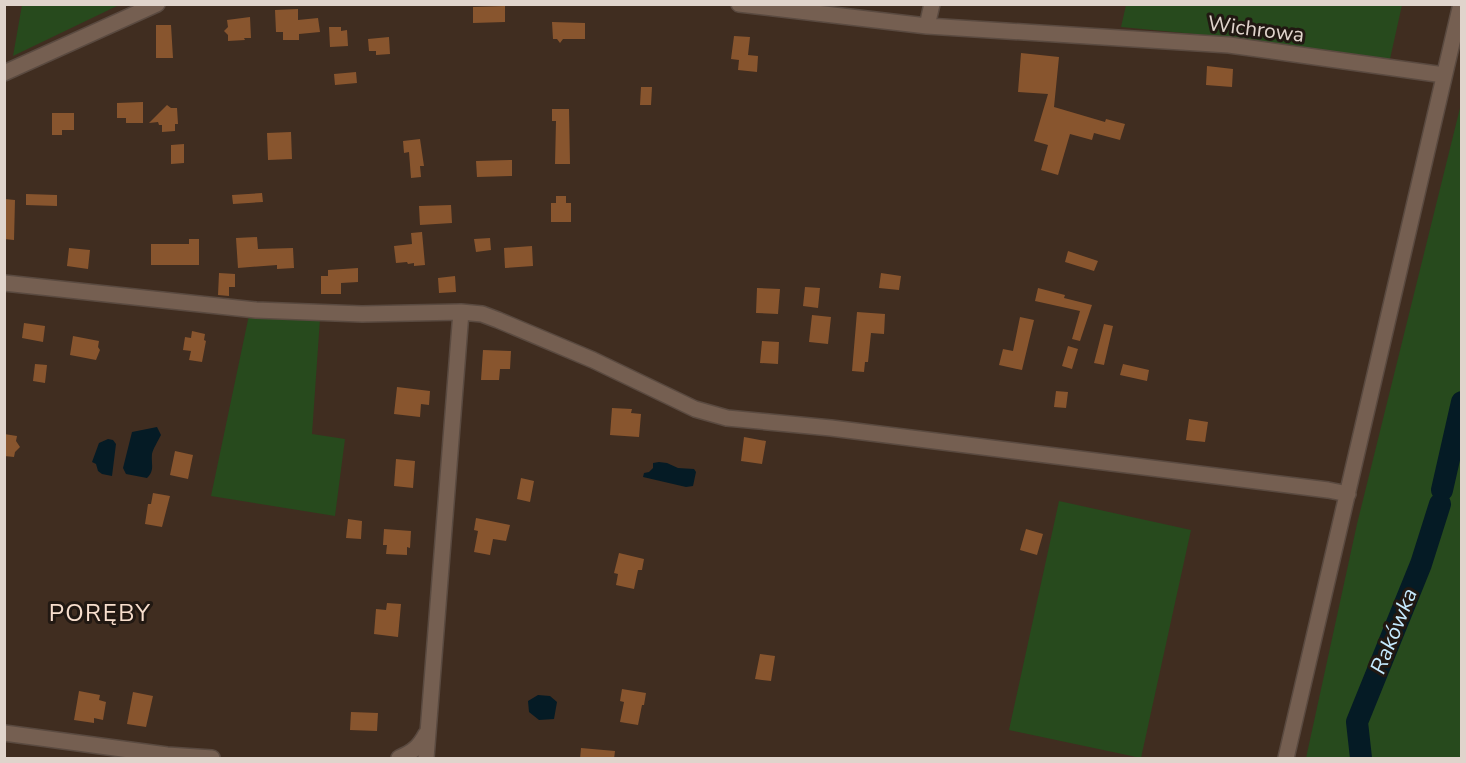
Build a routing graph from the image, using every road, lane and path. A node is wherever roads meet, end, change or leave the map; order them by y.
1 (157, 4) edge
2 (739, 4) edge
3 (932, 4) edge
4 (1461, 4) edge
5 (927, 26) junction
6 (4, 73) edge
7 (1444, 75) junction
8 (4, 283) edge
9 (461, 312) junction
10 (1348, 494) junction
11 (429, 730) junction
12 (4, 733) edge
13 (213, 759) edge
14 (399, 759) edge
15 (426, 759) edge
16 (1286, 759) edge

1 - 6 street
2 - 5 street, Wichrowa
3 - 5 street
4 - 7 street
5 - 7 street, Wichrowa
7 - 10 street
8 - 9 street
9 - 10 street
9 - 11 street
10 - 16 street
11 - 14 street
11 - 15 street
12 - 13 street

